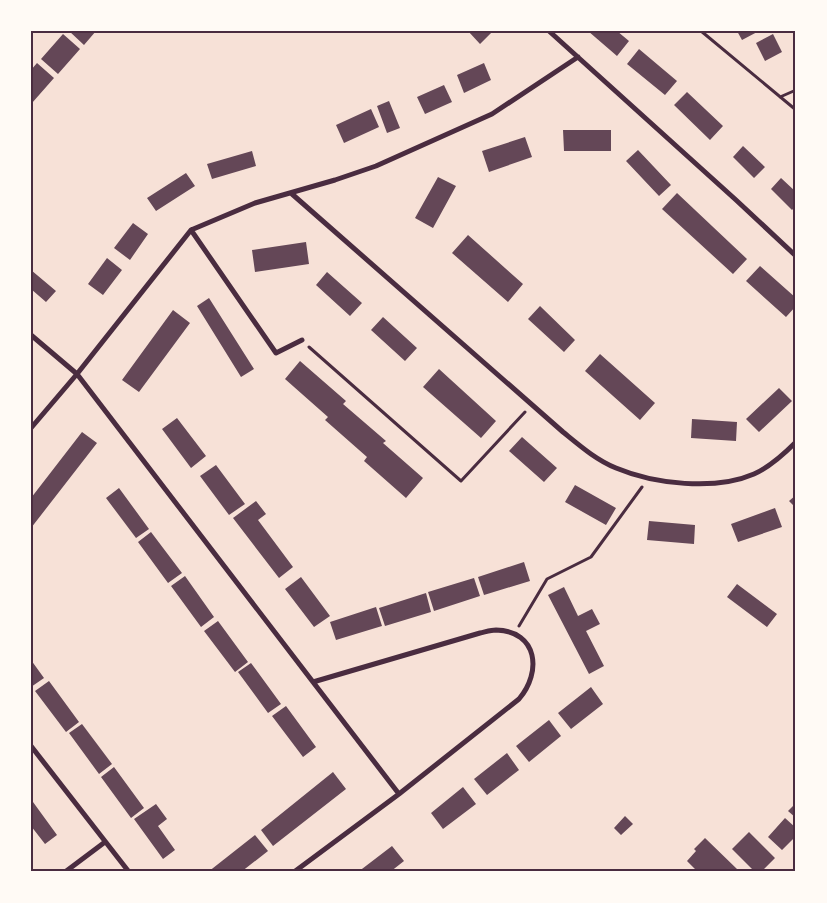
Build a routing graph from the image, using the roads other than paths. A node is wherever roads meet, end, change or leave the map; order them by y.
1 (549, 31) edge
2 (578, 57) junction
3 (292, 194) junction
4 (191, 230) junction
5 (796, 256) edge
6 (31, 335) edge
7 (302, 340) road end
8 (77, 374) junction
9 (31, 428) edge
10 (796, 442) edge
11 (313, 682) junction
12 (31, 746) edge
13 (399, 794) junction
14 (105, 842) junction
15 (65, 872) edge
16 (129, 872) edge
17 (294, 872) edge

1 - 2 street
2 - 3 street
2 - 5 street
3 - 4 street
3 - 10 street
4 - 7 street
4 - 8 street
6 - 8 street
8 - 9 street
8 - 11 street
11 - 13 street
11 - 13 street
12 - 14 street
13 - 17 street
14 - 15 street
14 - 16 street

